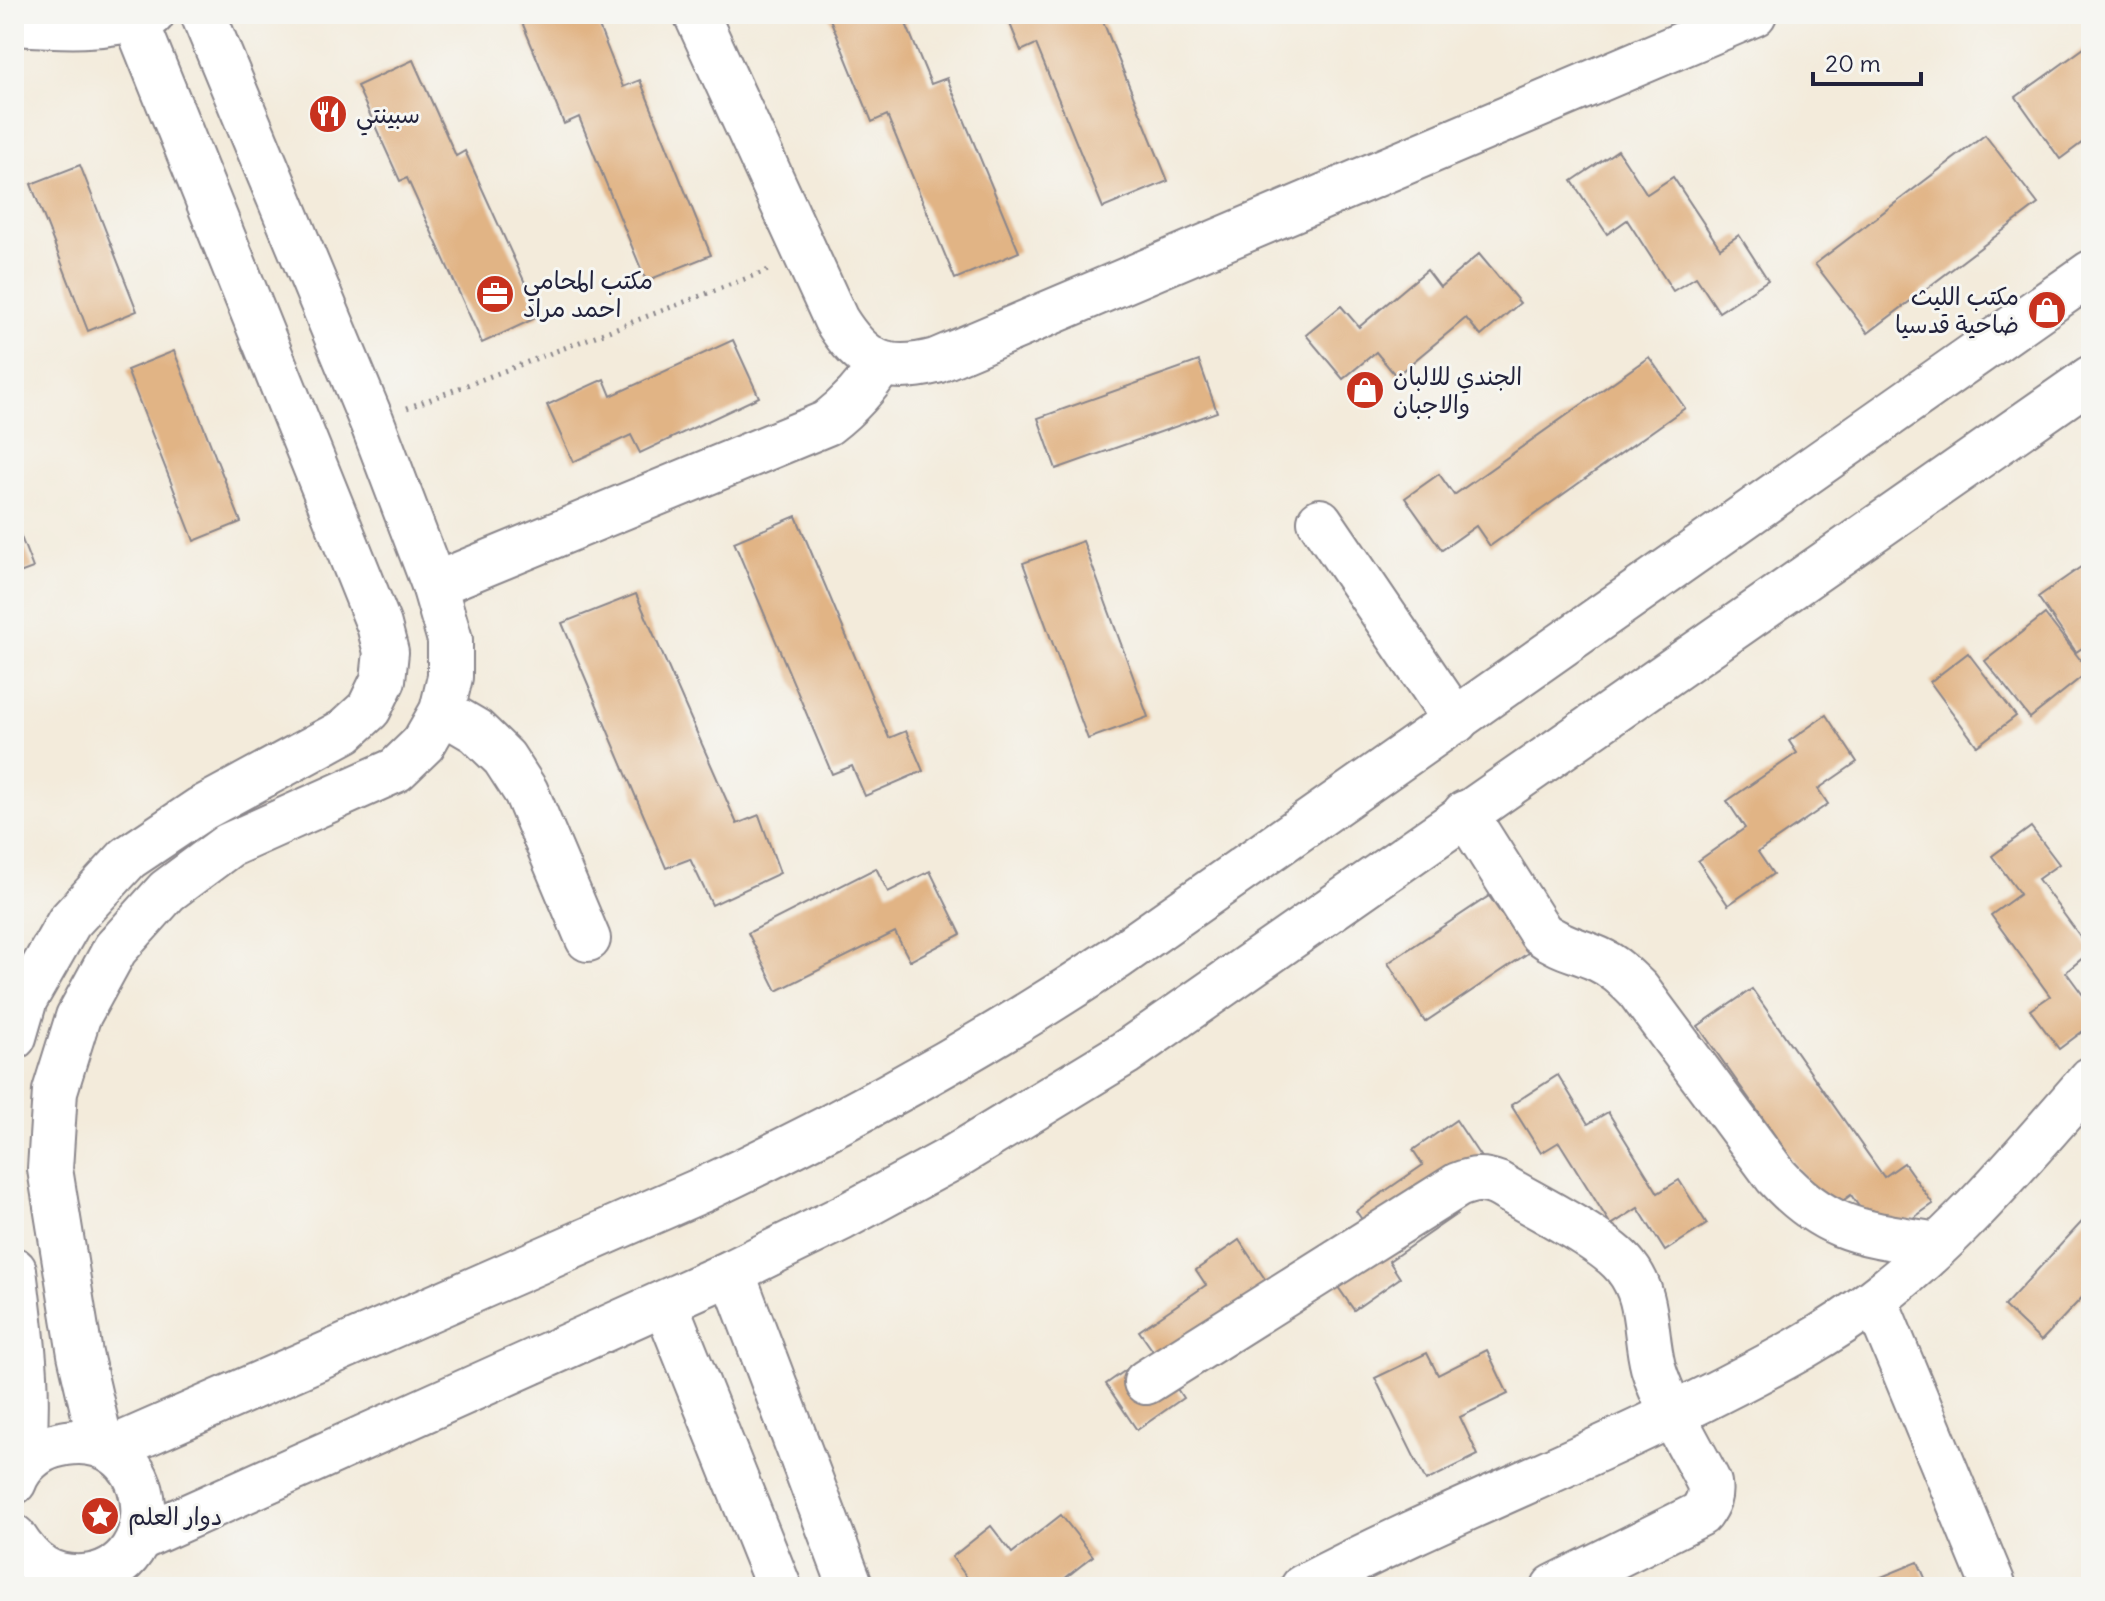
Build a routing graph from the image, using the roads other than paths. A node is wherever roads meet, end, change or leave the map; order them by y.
1 (203, 14) edge
2 (696, 14) edge
3 (1754, 14) edge
4 (140, 16) edge
5 (14, 23) edge
6 (2091, 273) edge
7 (881, 364) junction
8 (2091, 378) edge
9 (1320, 521) dead end
10 (434, 585) junction
11 (383, 680) junction
12 (442, 711) junction
13 (1456, 721) junction
14 (1465, 813) junction
15 (588, 939) dead end
16 (14, 1037) edge
17 (2091, 1079) edge
18 (1937, 1245) junction
19 (14, 1270) edge
20 (732, 1272) junction
21 (1875, 1300) junction
22 (665, 1303) junction
23 (80, 1354) junction
24 (25, 1366) junction
25 (1146, 1382) dead end
26 (1675, 1415) junction
27 (106, 1447) junction
28 (16, 1476) edge
29 (14, 1537) edge
30 (138, 1539) junction
31 (62, 1581) edge
32 (779, 1587) edge
33 (851, 1587) edge
34 (1303, 1587) edge
35 (1554, 1587) edge
36 (1994, 1587) edge

1 - 10 main road
2 - 7 main road
3 - 7 main road
4 - 5 main road
4 - 11 main road
6 - 13 main road
7 - 10 main road
8 - 14 main road
9 - 13 main road
10 - 12 main road
11 - 12 main road
11 - 16 main road
12 - 15 main road
12 - 23 main road
13 - 27 main road
14 - 18 main road
14 - 20 main road
17 - 18 main road
18 - 21 main road
19 - 24 main road
20 - 22 main road
20 - 33 main road
21 - 26 main road
21 - 36 main road
22 - 30 main road
22 - 32 main road
23 - 24 main road
23 - 27 main road
24 - 28 main road
25 - 26 main road
26 - 34 main road
26 - 35 main road
27 - 28 main road
27 - 30 main road
29 - 31 main road
30 - 31 main road

